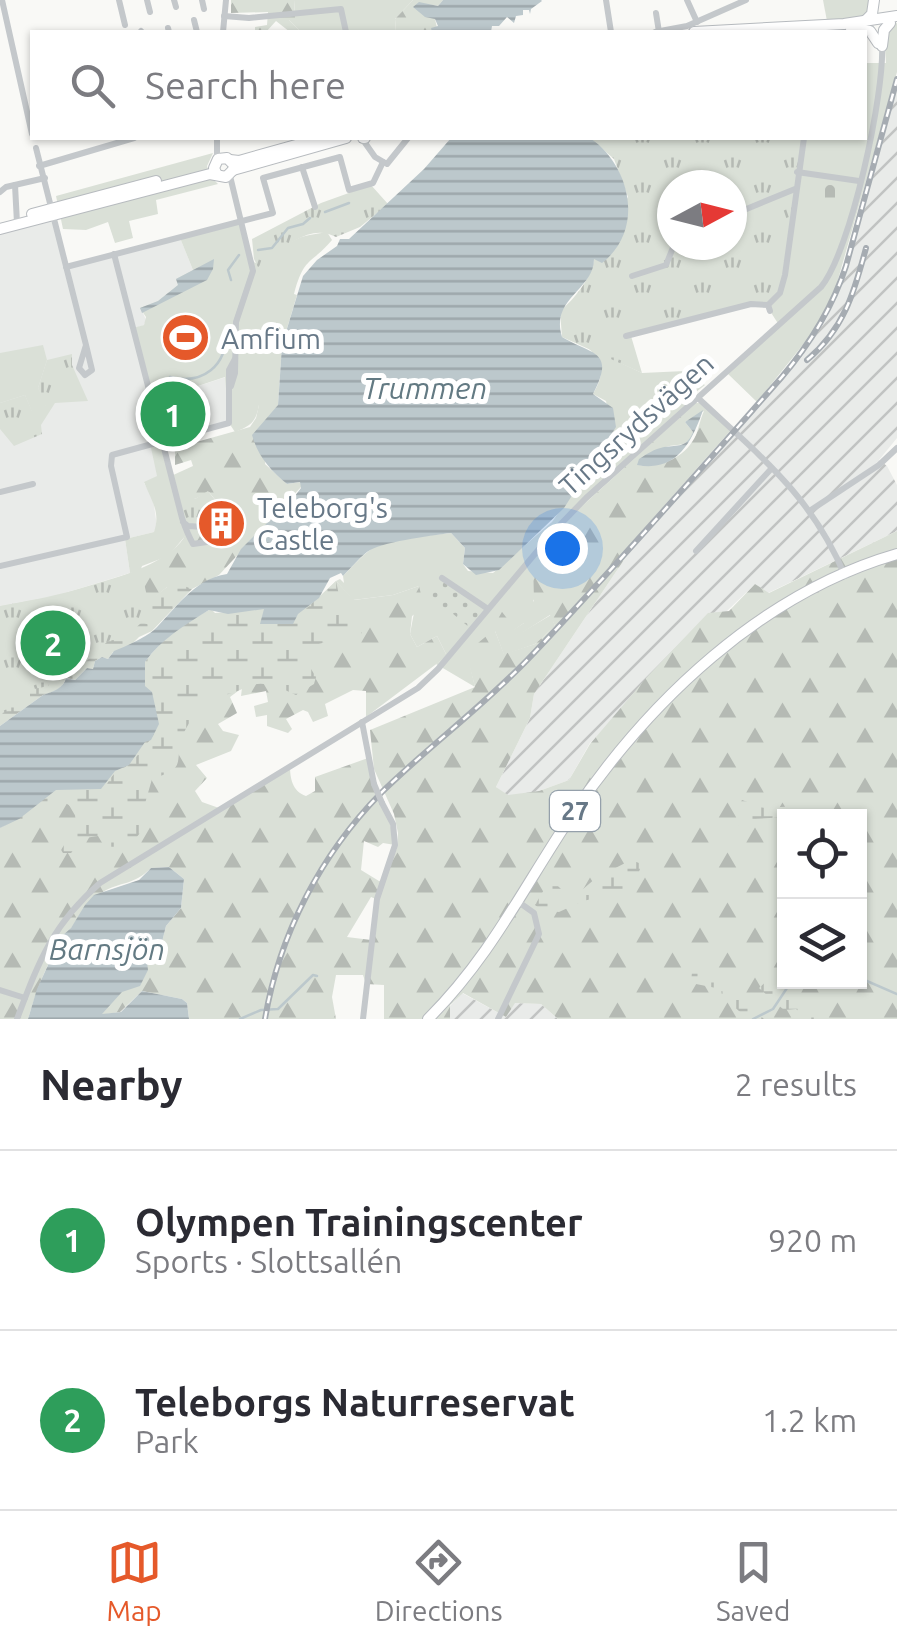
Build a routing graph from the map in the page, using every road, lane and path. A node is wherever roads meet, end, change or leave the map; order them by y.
1 (2, 0) edge
2 (120, 0) edge
3 (147, 0) edge
4 (226, 0) edge
5 (606, 0) edge
6 (687, 0) edge
7 (722, 0) edge
8 (746, 0) edge
9 (874, 0) edge
10 (726, 9) junction
11 (150, 12) dead end
12 (656, 14) dead end
13 (224, 16) junction
14 (194, 20) dead end
15 (883, 22) edge
16 (125, 26) dead end
17 (696, 27) edge
18 (196, 30) edge
19 (223, 30) edge
20 (346, 30) edge
21 (612, 30) edge
22 (657, 30) edge
23 (851, 30) edge
24 (867, 32) edge
25 (880, 45) junction
26 (30, 123) edge
27 (34, 140) edge
28 (127, 140) edge
29 (218, 140) edge
30 (314, 140) edge
31 (338, 140) edge
32 (366, 140) edge
33 (406, 140) edge
34 (804, 140) edge
35 (383, 162) junction
36 (40, 166) junction
37 (302, 167) junction
38 (224, 168) junction
39 (798, 172) junction
40 (43, 178) junction
41 (859, 181) junction
42 (15, 185) junction
43 (796, 189) junction
44 (0, 192) edge
45 (315, 207) dead end
46 (747, 209) edge
47 (52, 211) junction
48 (18, 221) junction
49 (241, 222) junction
50 (0, 226) edge
51 (60, 245) junction
52 (114, 254) junction
53 (668, 260) edge
54 (66, 267) junction
55 (632, 276) dead end
56 (626, 336) dead end
57 (86, 345) dead end
58 (698, 398) junction
59 (161, 442) junction
60 (897, 448) edge
61 (772, 468) junction
62 (32, 484) dead end
63 (0, 492) edge
64 (811, 510) junction
65 (183, 522) junction
66 (696, 551) dead end
67 (897, 555) edge
68 (0, 566) edge
69 (844, 575) junction
70 (442, 578) dead end
71 (488, 610) junction
72 (362, 722) junction
73 (520, 903) junction
74 (0, 990) edge
75 (25, 998) junction
76 (17, 1019) edge
77 (363, 1019) edge
78 (428, 1019) edge
79 (498, 1019) edge

1 - 26 street
2 - 16 street
3 - 11 street
4 - 13 street
5 - 21 street
6 - 17 street
7 - 10 street
8 - 10 street
9 - 15 main road
10 - 17 street
12 - 22 street
13 - 19 street
13 - 20 street
14 - 18 street
15 - 17 main road
15 - 23 main road
15 - 25 main road
24 - 25 main road
25 - 41 street, Tingsrydsvägen
27 - 36 street
28 - 36 street
29 - 38 street
30 - 38 main road
31 - 38 main road
32 - 35 street
33 - 35 street
34 - 39 street
35 - 37 street
36 - 40 street
37 - 45 street
37 - 49 street
38 - 47 main road
38 - 47 main road
38 - 49 street
39 - 41 street
39 - 43 street
40 - 42 street
40 - 47 street
41 - 58 street, Tingsrydsvägen
42 - 44 street
42 - 48 street
43 - 46 street
43 - 56 street
47 - 48 main road
47 - 51 street
47 - 51 street
48 - 50 main road
49 - 52 street
49 - 59 street
51 - 54 street
52 - 54 street
52 - 59 street
53 - 55 street
54 - 57 street
58 - 61 street
58 - 71 street, Tingsrydsvägen
59 - 65 street
59 - 68 street
60 - 64 street
61 - 64 street
61 - 66 street
62 - 63 street
64 - 69 street
65 - 65 street
67 - 69 main road, 27
69 - 73 main road, 27
70 - 71 street
71 - 72 street, Tingsrydsvägen
72 - 75 street, Tingsrydsvägen
72 - 77 street, bridge
73 - 78 main road, 27
73 - 79 street
74 - 75 street
75 - 76 street, Tingsrydsvägen

